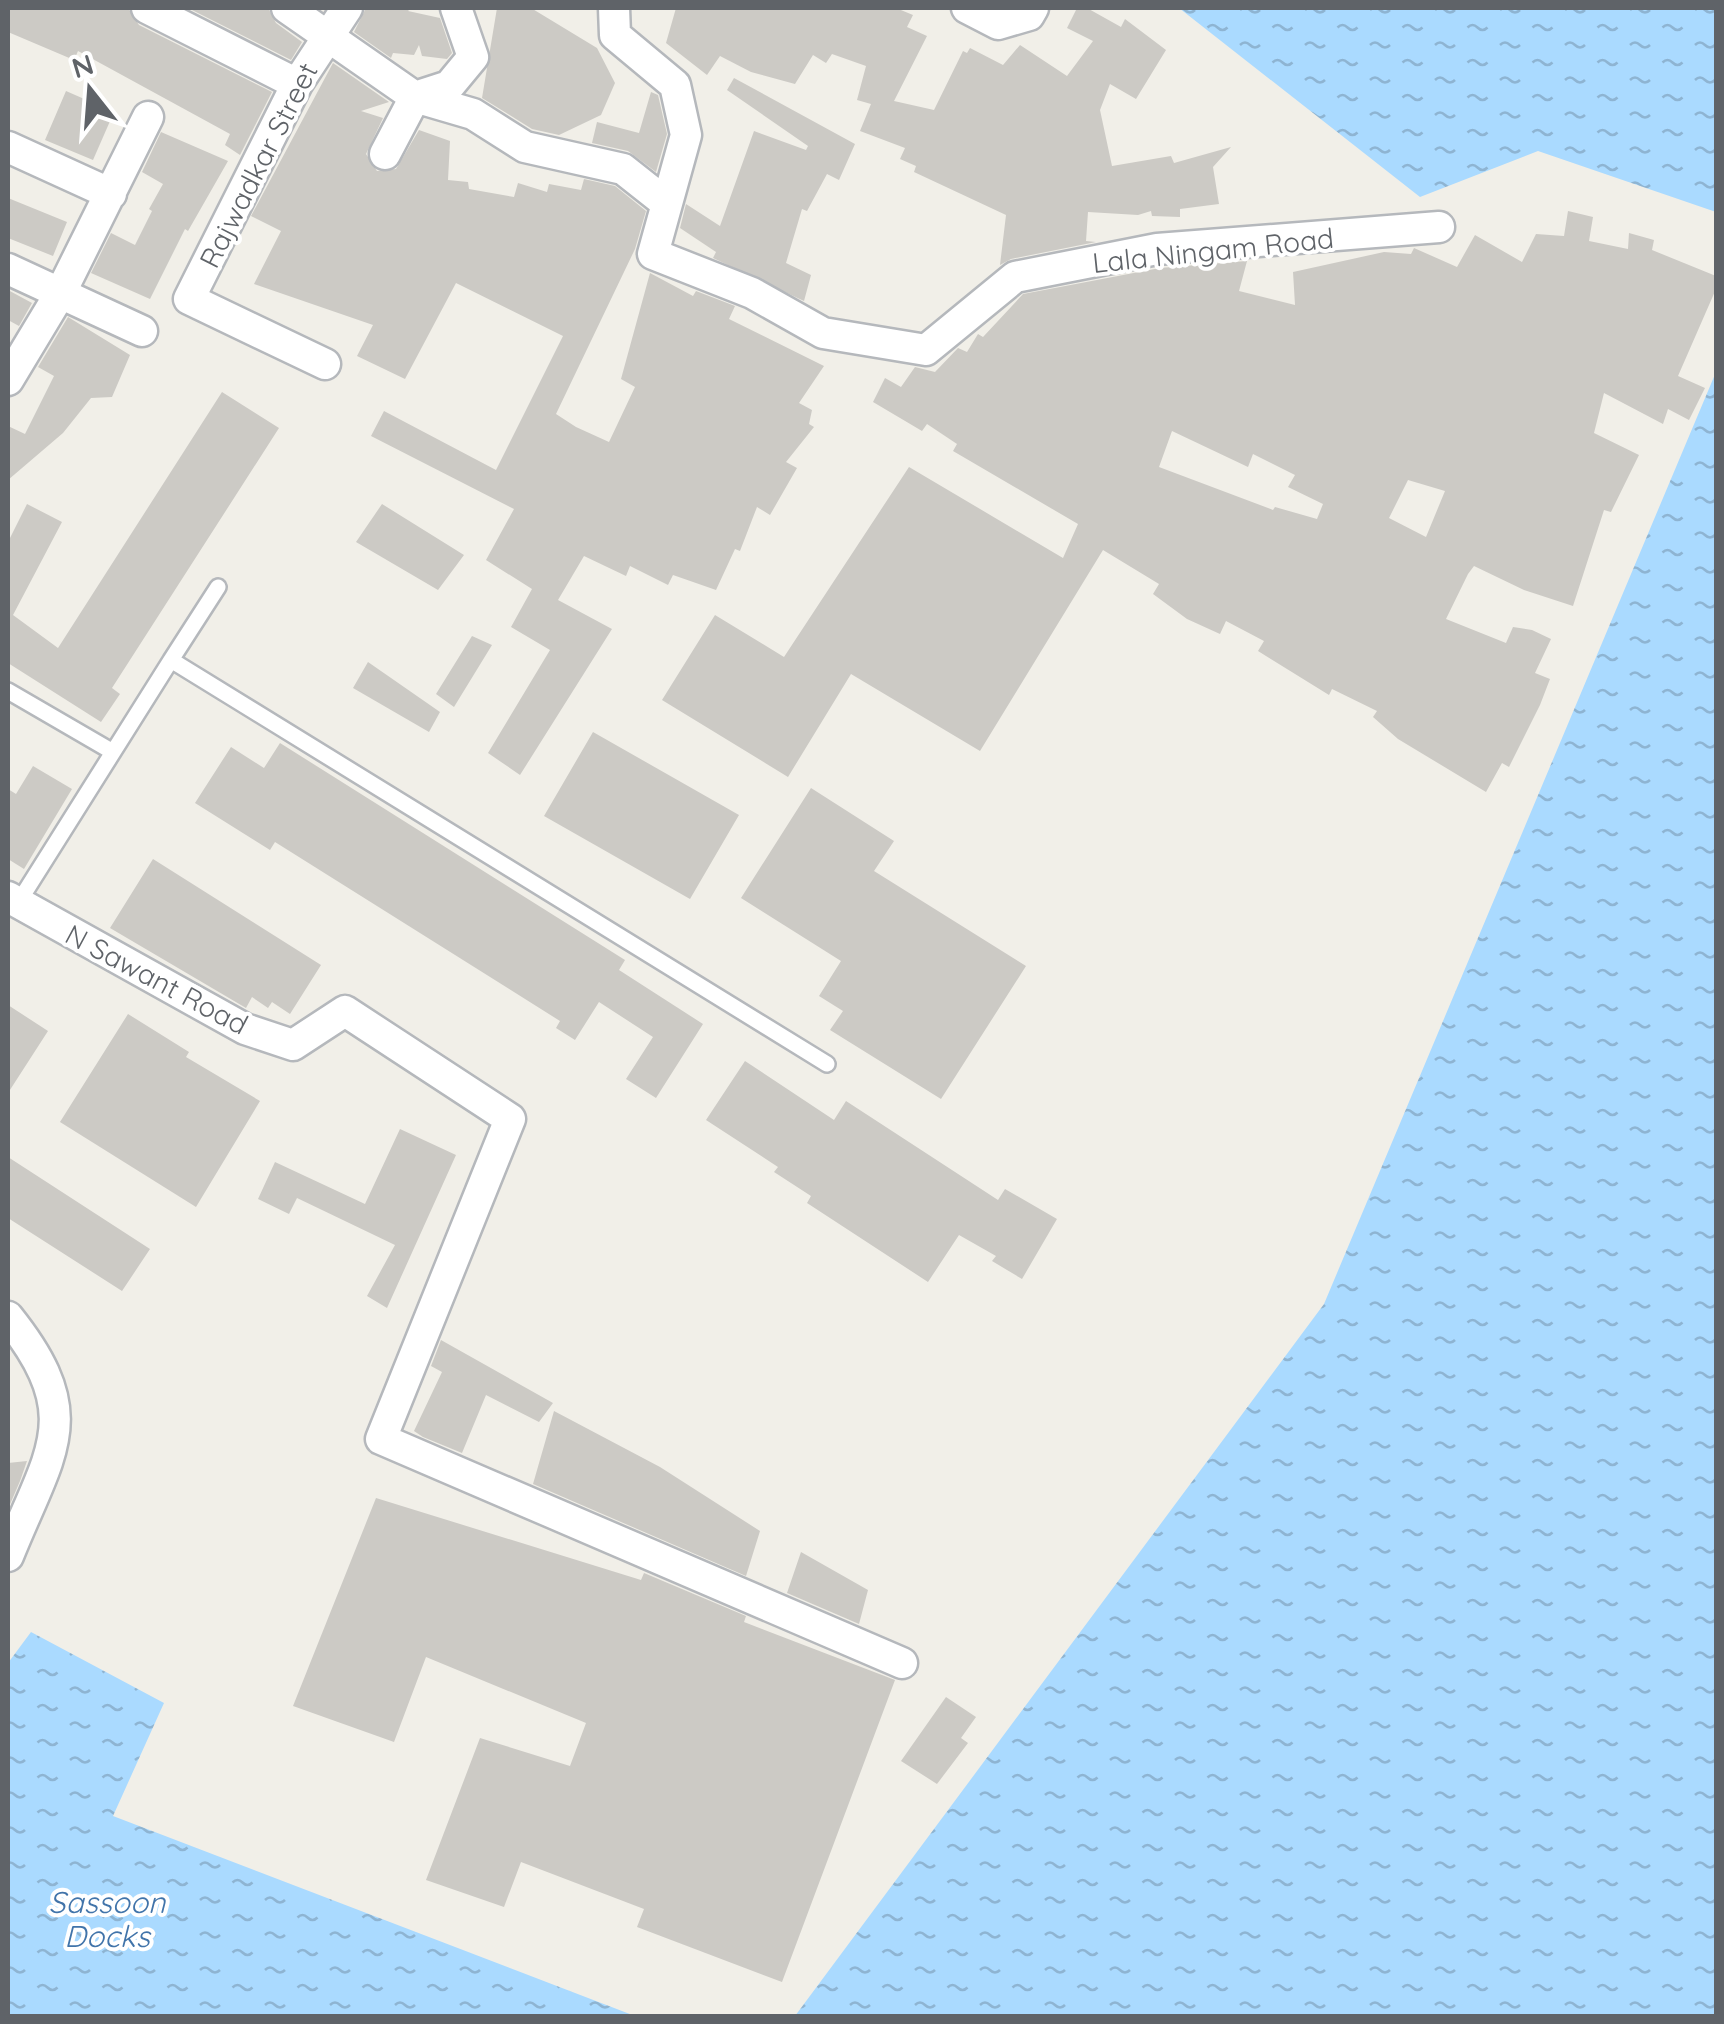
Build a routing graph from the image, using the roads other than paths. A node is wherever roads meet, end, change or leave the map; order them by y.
1 (147, 8) edge
2 (287, 8) edge
3 (347, 8) edge
4 (456, 8) edge
5 (614, 8) edge
6 (967, 8) edge
7 (1031, 11) edge
8 (327, 36) junction
9 (297, 84) junction
10 (414, 97) junction
11 (148, 117) dead end
12 (8, 147) edge
13 (386, 154) dead end
14 (111, 194) junction
15 (666, 203) junction
16 (1439, 227) dead end
17 (8, 268) edge
18 (61, 292) junction
19 (142, 331) dead end
20 (325, 364) dead end
21 (8, 380) edge
22 (218, 587) dead end
23 (171, 660) junction
24 (8, 690) edge
25 (113, 752) junction
26 (11, 906) edge
27 (827, 1064) dead end
28 (14, 1325) edge
29 (8, 1556) edge
30 (902, 1663) dead end

1 - 9 street
2 - 8 street
3 - 8 street, Rajwadkar Street
4 - 10 street
5 - 15 street, Lala Ningam Road
6 - 7 street
8 - 9 street, Rajwadkar Street
8 - 10 street
9 - 20 street, Rajwadkar Street
10 - 13 street
10 - 15 street
11 - 14 street
12 - 14 street
14 - 18 street
15 - 16 street, Lala Ningam Road
17 - 18 street
18 - 19 street
18 - 21 street
22 - 23 lane
23 - 25 lane
23 - 27 lane
24 - 25 lane
25 - 26 lane
26 - 30 street, N Sawant Road
28 - 29 street

